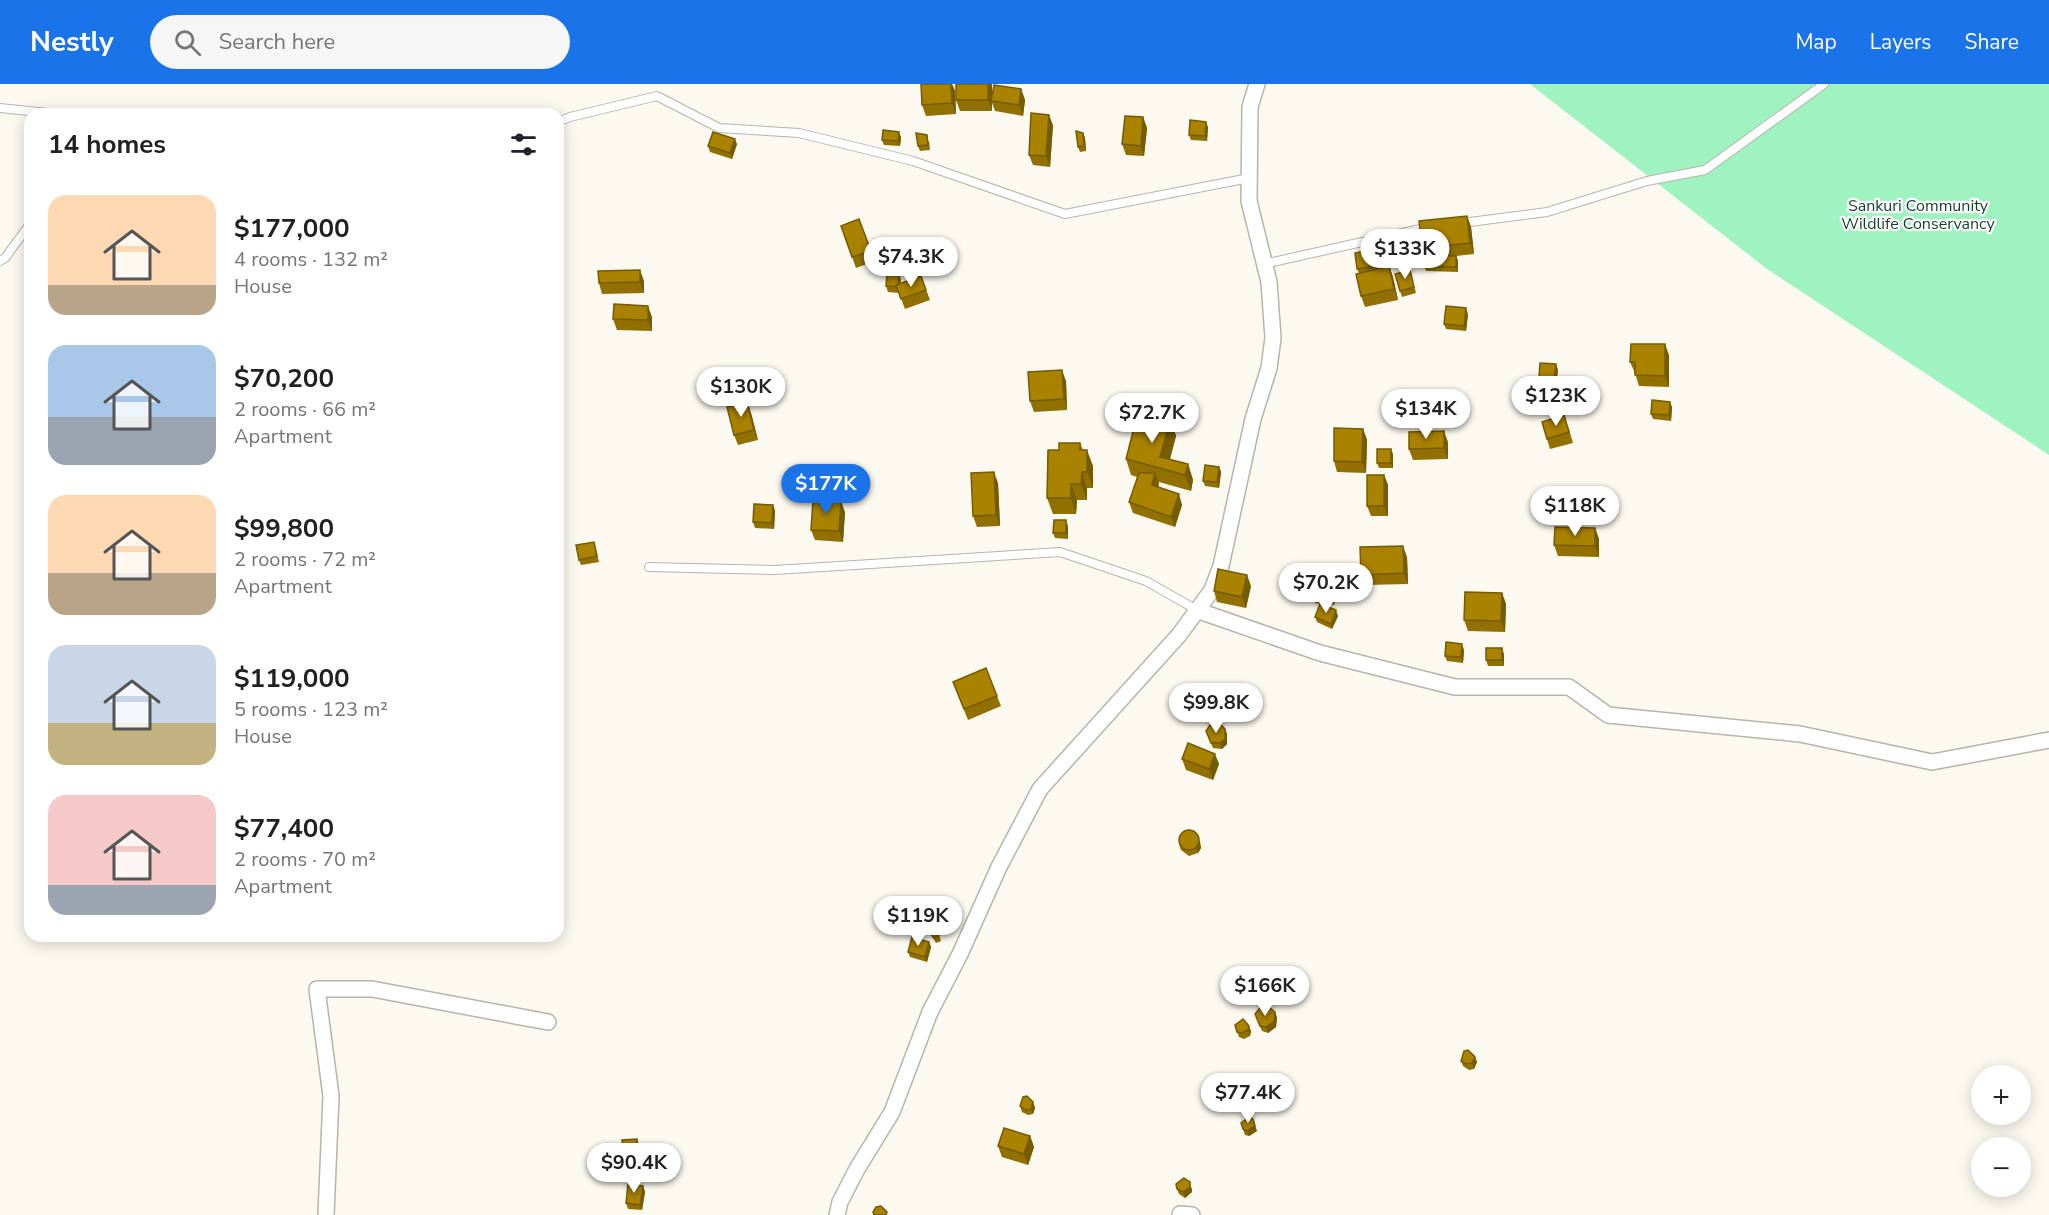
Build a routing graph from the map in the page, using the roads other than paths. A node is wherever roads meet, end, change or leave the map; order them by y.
1 (1257, 84) edge
2 (1824, 84) edge
3 (0, 108) edge
4 (24, 110) edge
5 (564, 120) edge
6 (1249, 178) junction
7 (1448, 225) edge
8 (1437, 226) edge
9 (24, 232) edge
10 (0, 261) edge
11 (1264, 264) junction
12 (649, 567) dead end
13 (1199, 611) junction
14 (2049, 740) edge
15 (548, 1022) dead end
16 (326, 1215) edge
17 (837, 1215) edge

1 - 6 street
2 - 7 lane
3 - 4 lane
5 - 6 lane
6 - 11 street
8 - 11 lane
9 - 10 lane
11 - 13 street
12 - 13 lane
13 - 14 street
13 - 17 street
15 - 16 street

